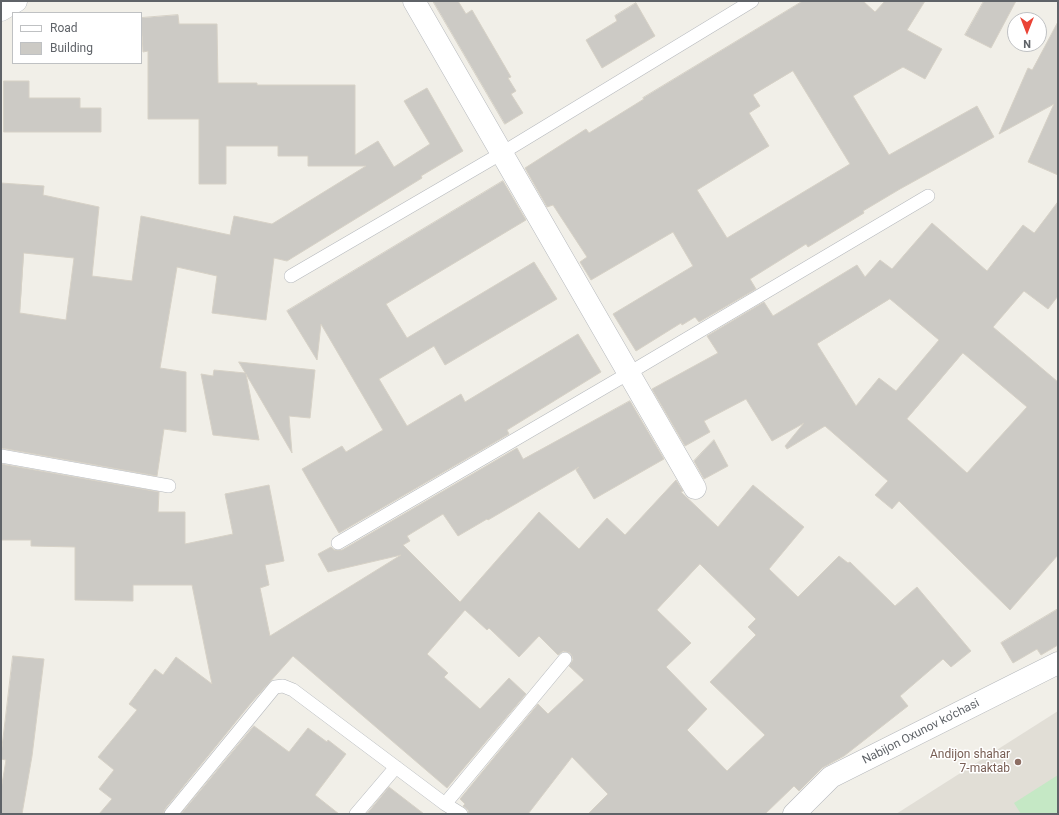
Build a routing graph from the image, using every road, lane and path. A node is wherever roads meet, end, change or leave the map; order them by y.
1 (16, 1) edge
2 (414, 1) edge
3 (752, 1) edge
4 (1, 10) edge
5 (502, 153) junction
6 (928, 196) dead end
7 (291, 276) dead end
8 (629, 373) junction
9 (1, 456) edge
10 (169, 486) dead end
11 (695, 488) dead end
12 (338, 543) dead end
13 (565, 659) dead end
14 (1058, 663) edge
15 (396, 767) junction
16 (445, 804) junction
17 (171, 814) edge
18 (356, 814) edge
19 (461, 814) edge
20 (794, 814) edge

1 - 4 street
2 - 5 street
3 - 5 lane
5 - 7 lane
5 - 8 street
6 - 8 lane
8 - 11 street
8 - 12 lane
9 - 10 lane
13 - 16 lane
14 - 20 street, Nabijon Oxunov ko'chasi
15 - 16 lane
15 - 17 lane
15 - 18 lane
16 - 19 lane

